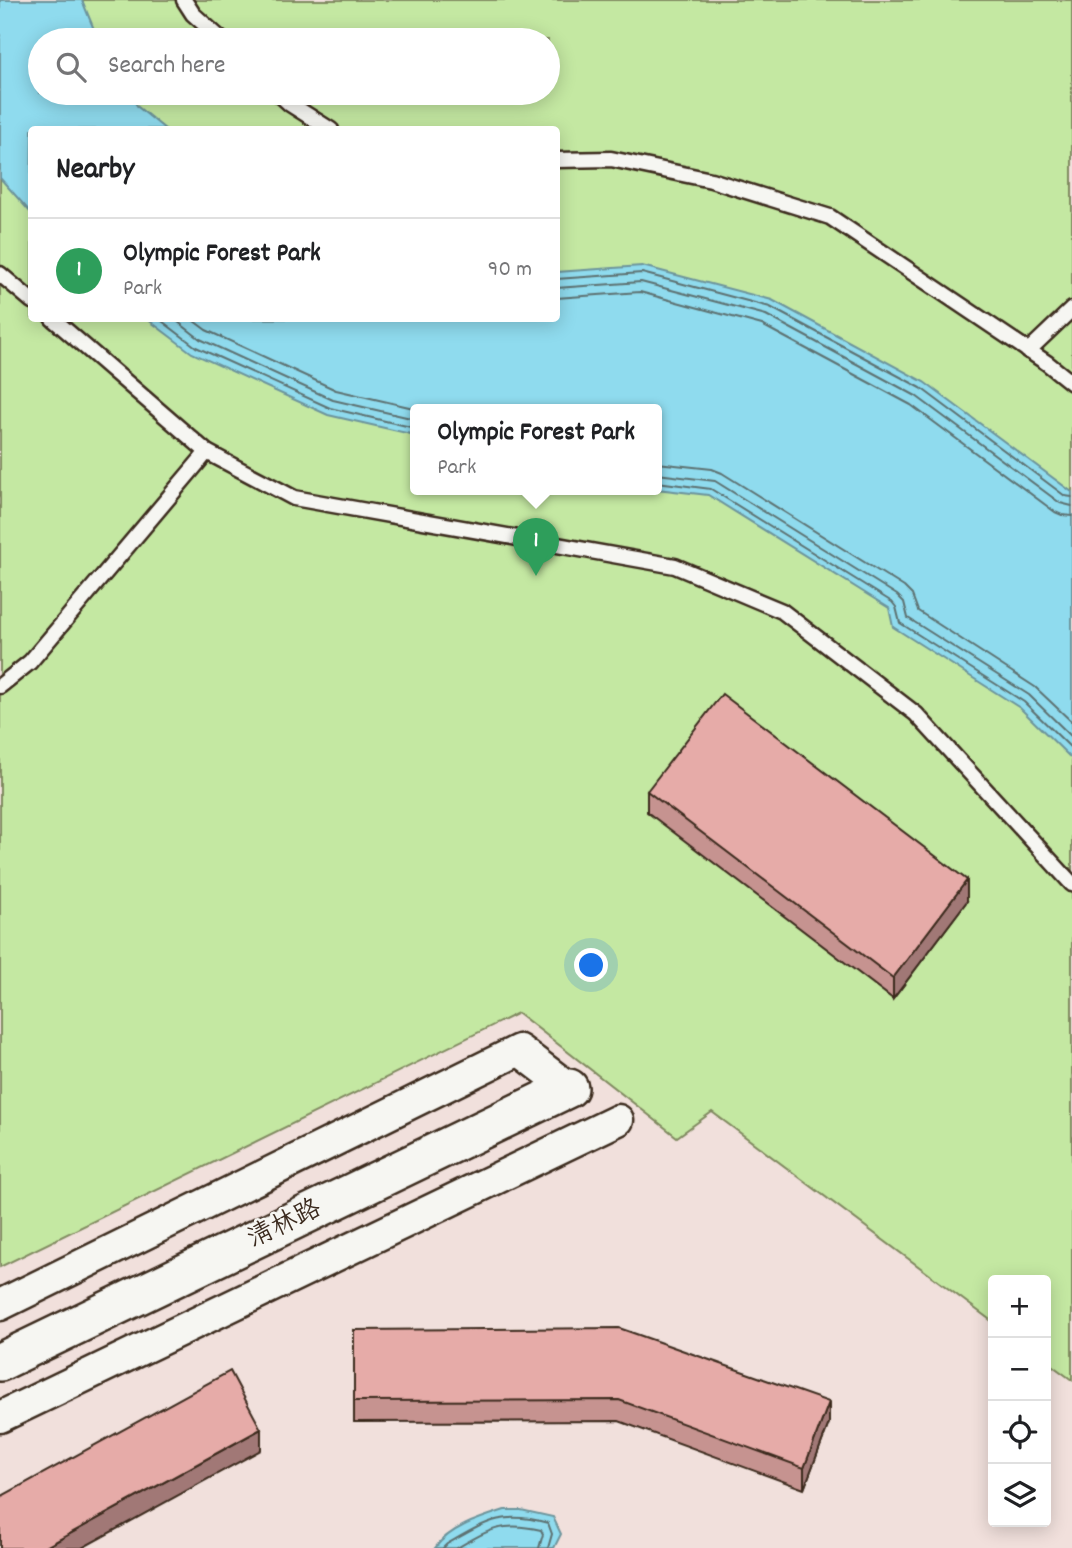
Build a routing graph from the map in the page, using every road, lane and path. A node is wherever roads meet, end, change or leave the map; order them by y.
1 (184, 0) edge
2 (209, 28) edge
3 (292, 105) edge
4 (325, 126) edge
5 (560, 160) edge
6 (0, 274) edge
7 (28, 298) edge
8 (1072, 309) edge
9 (57, 322) edge
10 (1028, 351) junction
11 (1072, 383) edge
12 (207, 452) junction
13 (0, 686) edge
14 (1072, 884) edge
15 (569, 1088) joint
16 (618, 1120) dead end
17 (0, 1305) edge
18 (0, 1362) edge
19 (0, 1417) edge

1 - 2 lane
3 - 4 lane
5 - 10 lane
6 - 7 lane
8 - 10 lane
9 - 12 lane
10 - 11 lane
12 - 13 lane
12 - 14 lane
15 - 17 street
15 - 18 street, 清林路
16 - 19 street

